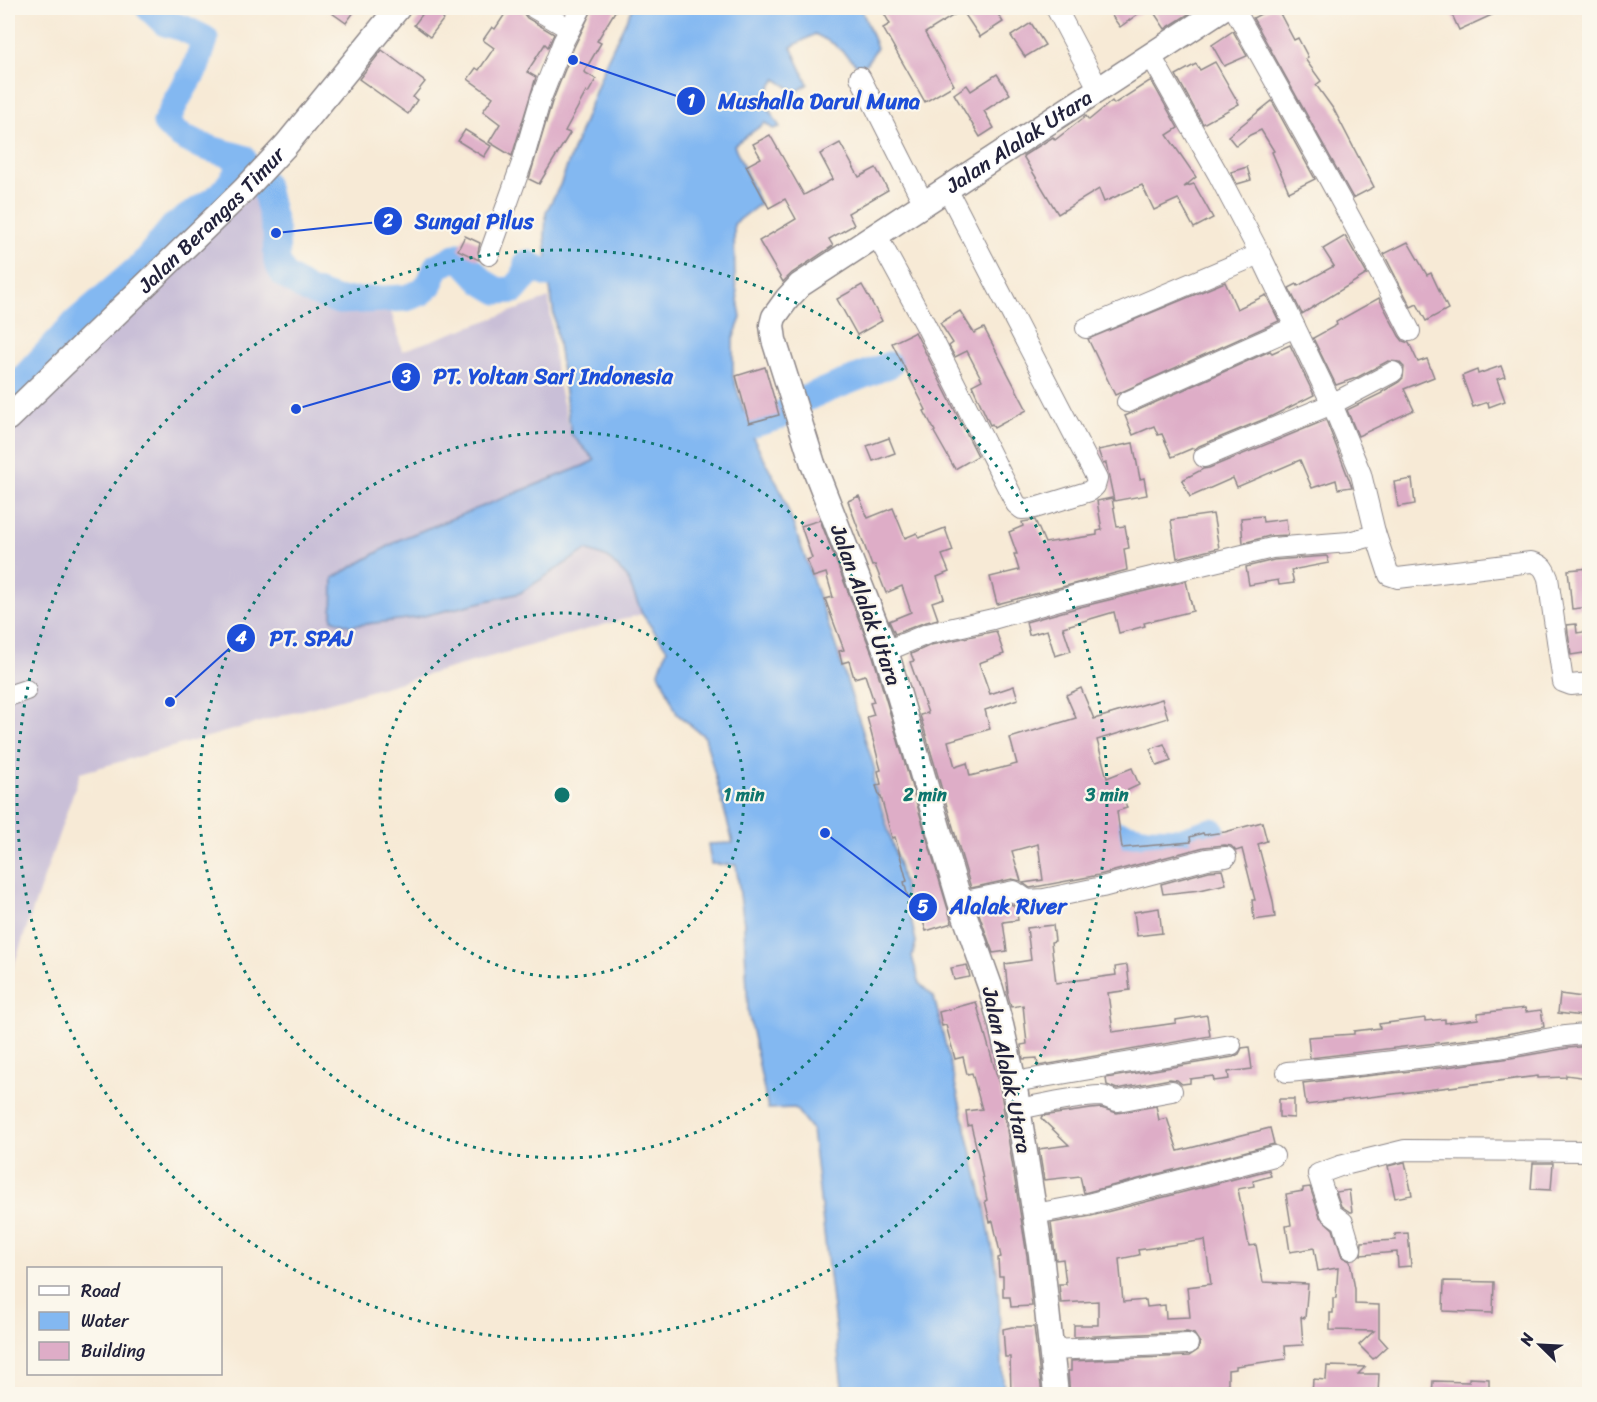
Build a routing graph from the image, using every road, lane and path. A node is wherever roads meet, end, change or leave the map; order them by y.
1 (398, 8) edge
2 (534, 8) edge
3 (581, 8) edge
4 (1056, 8) edge
5 (1223, 8) edge
6 (1234, 8) edge
7 (570, 29) junction
8 (1151, 56) junction
9 (860, 78) dead end
10 (1099, 90) junction
11 (947, 189) junction
12 (924, 204) junction
13 (876, 234) junction
14 (1260, 254) junction
15 (489, 255) dead end
16 (1294, 327) junction
17 (1086, 328) dead end
18 (1410, 331) dead end
19 (1393, 372) dead end
20 (1127, 402) dead end
21 (1332, 404) junction
22 (8, 418) edge
23 (1204, 457) dead end
24 (1375, 532) junction
25 (886, 651) junction
26 (1590, 683) edge
27 (1226, 857) dead end
28 (960, 902) junction
29 (1590, 1034) edge
30 (1231, 1045) dead end
31 (1287, 1072) dead end
32 (1014, 1082) junction
33 (1172, 1090) dead end
34 (1018, 1109) junction
35 (1590, 1151) edge
36 (1274, 1156) dead end
37 (1035, 1214) junction
38 (1350, 1249) dead end
39 (1188, 1344) dead end
40 (1051, 1350) junction
41 (1056, 1395) edge

1 - 22 main road, Jalan Berangas Timur
2 - 7 street
3 - 7 street
4 - 10 street
5 - 8 main road, Jalan Alalak Utara
6 - 18 street
7 - 15 street
8 - 10 main road, Jalan Alalak Utara
8 - 14 street
9 - 12 street
10 - 11 main road, Jalan Alalak Utara
11 - 12 main road, Jalan Alalak Utara
11 - 13 street
12 - 13 main road, Jalan Alalak Utara
13 - 25 main road, Jalan Alalak Utara
14 - 16 street
14 - 17 street
16 - 20 street
16 - 21 street
19 - 21 street
21 - 23 street
21 - 24 street
24 - 25 street
24 - 26 street
25 - 28 main road, Jalan Alalak Utara
27 - 28 street
28 - 32 main road, Jalan Alalak Utara
29 - 31 street
30 - 32 street
32 - 34 main road, Jalan Alalak Utara
33 - 34 street
34 - 37 main road, Jalan Alalak Utara
35 - 38 street
36 - 37 street
37 - 40 main road, Jalan Alalak Utara
39 - 40 street
40 - 41 main road, Jalan Alalak Utara

